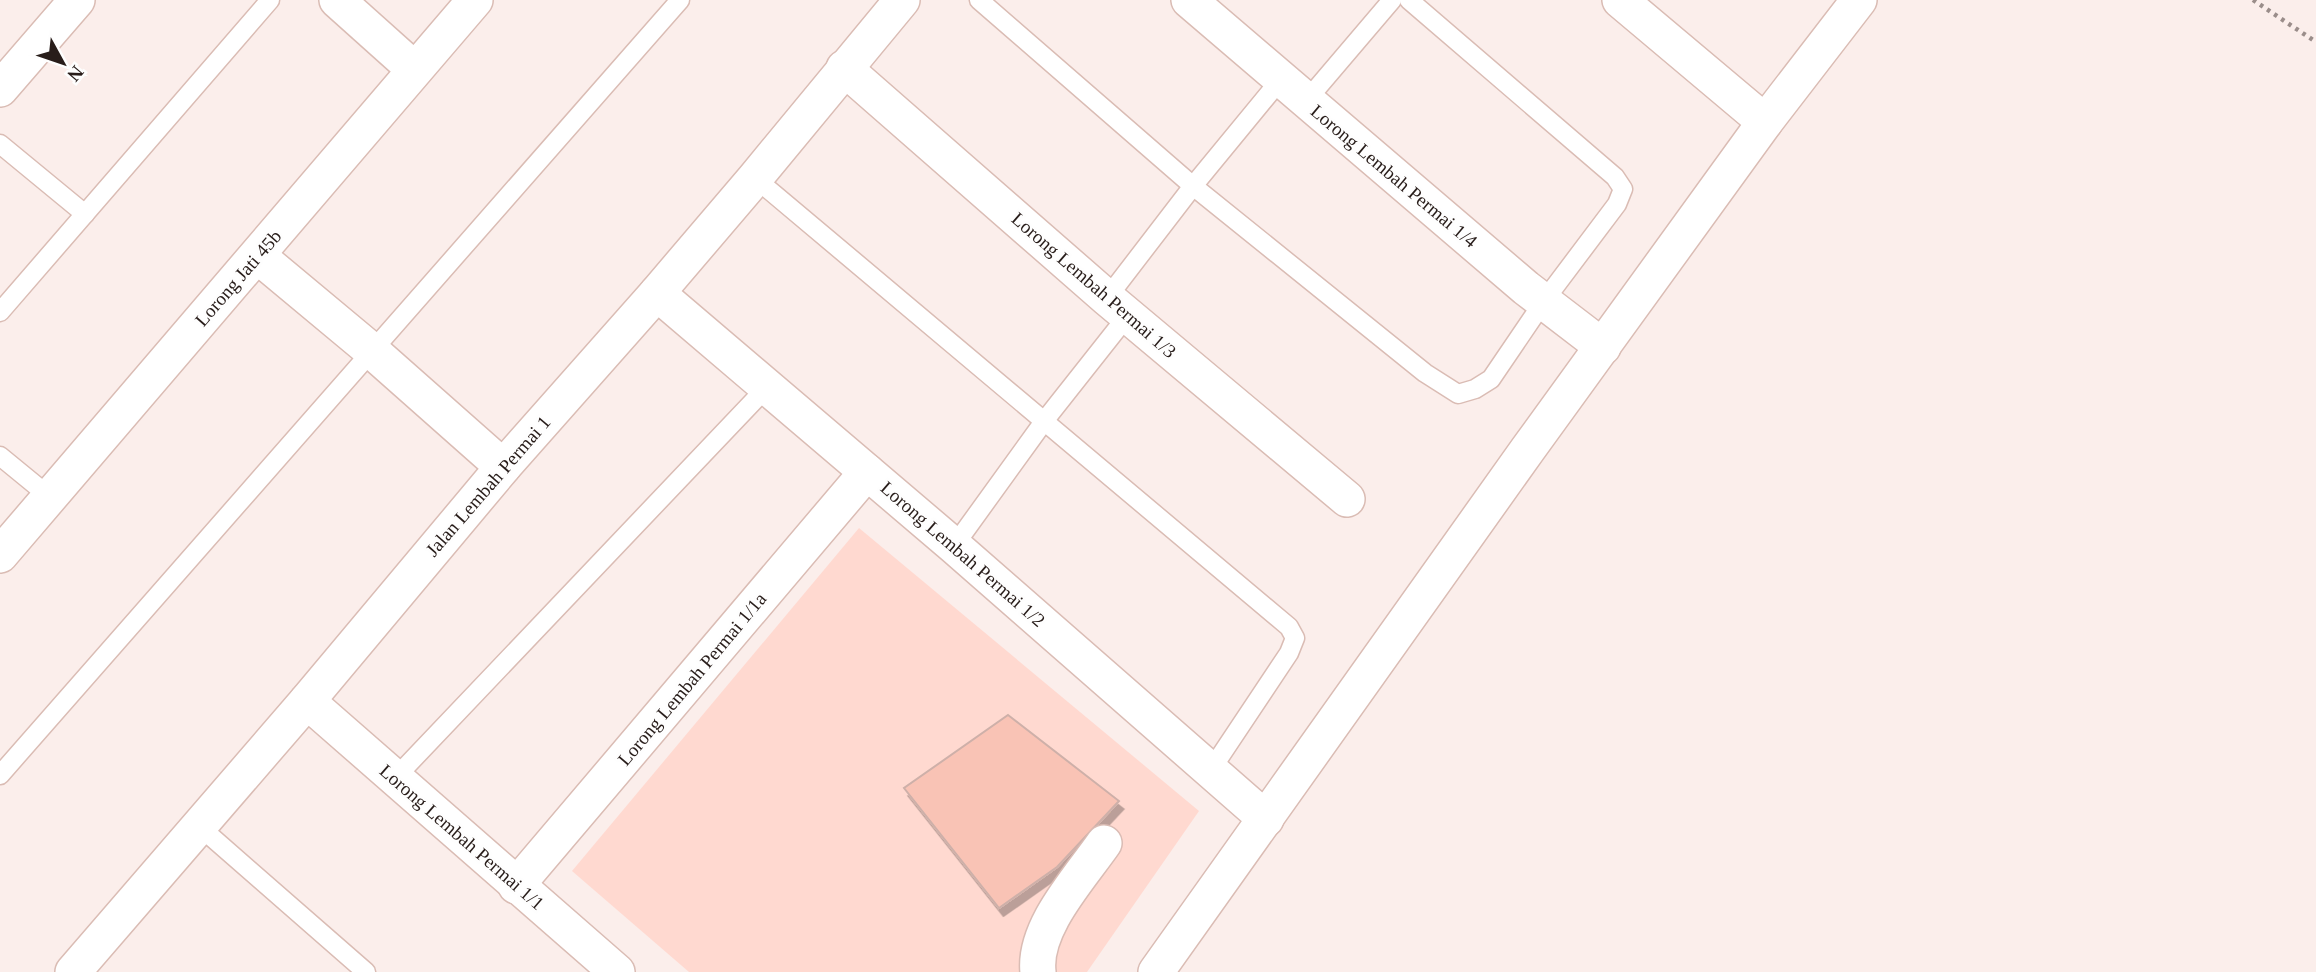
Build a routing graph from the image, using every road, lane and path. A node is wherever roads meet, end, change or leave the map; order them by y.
1 (78, 0) edge
2 (271, 0) edge
3 (337, 0) edge
4 (475, 0) edge
5 (680, 0) edge
6 (979, 0) edge
7 (1189, 0) edge
8 (1392, 0) edge
9 (1409, 0) edge
10 (1620, 0) edge
11 (2253, 0) edge
12 (898, 2) edge
13 (1851, 3) edge
14 (2316, 42) edge
15 (845, 68) junction
16 (414, 69) junction
17 (0, 89) edge
18 (1293, 90) junction
19 (1765, 122) junction
20 (0, 144) edge
21 (755, 178) junction
22 (1193, 186) junction
23 (85, 214) junction
24 (258, 256) junction
25 (657, 293) junction
26 (1544, 301) junction
27 (1117, 307) junction
28 (0, 312) edge
29 (1603, 347) junction
30 (372, 351) junction
31 (767, 387) junction
32 (1045, 420) junction
33 (0, 456) edge
34 (503, 467) junction
35 (867, 472) junction
36 (50, 498) junction
37 (1347, 499) dead end
38 (954, 546) junction
39 (0, 555) edge
40 (307, 701) junction
41 (1211, 770) junction
42 (0, 775) edge
43 (395, 778) junction
44 (1266, 819) junction
45 (199, 826) junction
46 (1104, 843) dead end
47 (516, 886) junction
48 (73, 972) edge
49 (366, 972) edge
50 (617, 972) edge
51 (1038, 972) edge
52 (1156, 972) edge

1 - 17 street
2 - 23 lane
3 - 16 street
4 - 16 street, Lorong Jati 45b
5 - 30 lane
6 - 22 lane
7 - 18 street, Lorong Lembah Permai 1/4
8 - 18 lane
9 - 26 lane
10 - 19 street
11 - 14 path
12 - 15 street, Jalan Lembah Permai 1
13 - 19 street
15 - 21 street, Jalan Lembah Permai 1
15 - 27 street, Lorong Lembah Permai 1/3
16 - 24 street, Lorong Jati 45b
18 - 22 lane
18 - 26 street, Lorong Lembah Permai 1/4
19 - 29 street
20 - 23 lane
21 - 25 street, Jalan Lembah Permai 1
21 - 32 lane
22 - 26 lane
22 - 27 lane
23 - 28 lane
24 - 30 street
24 - 36 street, Lorong Jati 45b
25 - 31 street, Lorong Lembah Permai 1/2
25 - 34 street, Jalan Lembah Permai 1
26 - 29 street, Lorong Lembah Permai 1/4
27 - 32 lane
27 - 37 street, Lorong Lembah Permai 1/3
29 - 44 street
30 - 34 street
30 - 42 lane
31 - 35 street, Lorong Lembah Permai 1/2
31 - 43 lane
32 - 38 lane
32 - 41 lane
33 - 36 lane
34 - 40 street, Jalan Lembah Permai 1
35 - 38 street, Lorong Lembah Permai 1/2
35 - 47 street, Lorong Lembah Permai 1/1a
36 - 39 street, Lorong Jati 45b
38 - 41 street, Lorong Lembah Permai 1/2
40 - 43 street, Lorong Lembah Permai 1/1
40 - 45 street, Jalan Lembah Permai 1
41 - 44 street, Lorong Lembah Permai 1/2
43 - 47 street, Lorong Lembah Permai 1/1
44 - 52 street
45 - 48 street, Jalan Lembah Permai 1
45 - 49 lane
46 - 51 street
47 - 50 street, Lorong Lembah Permai 1/1

